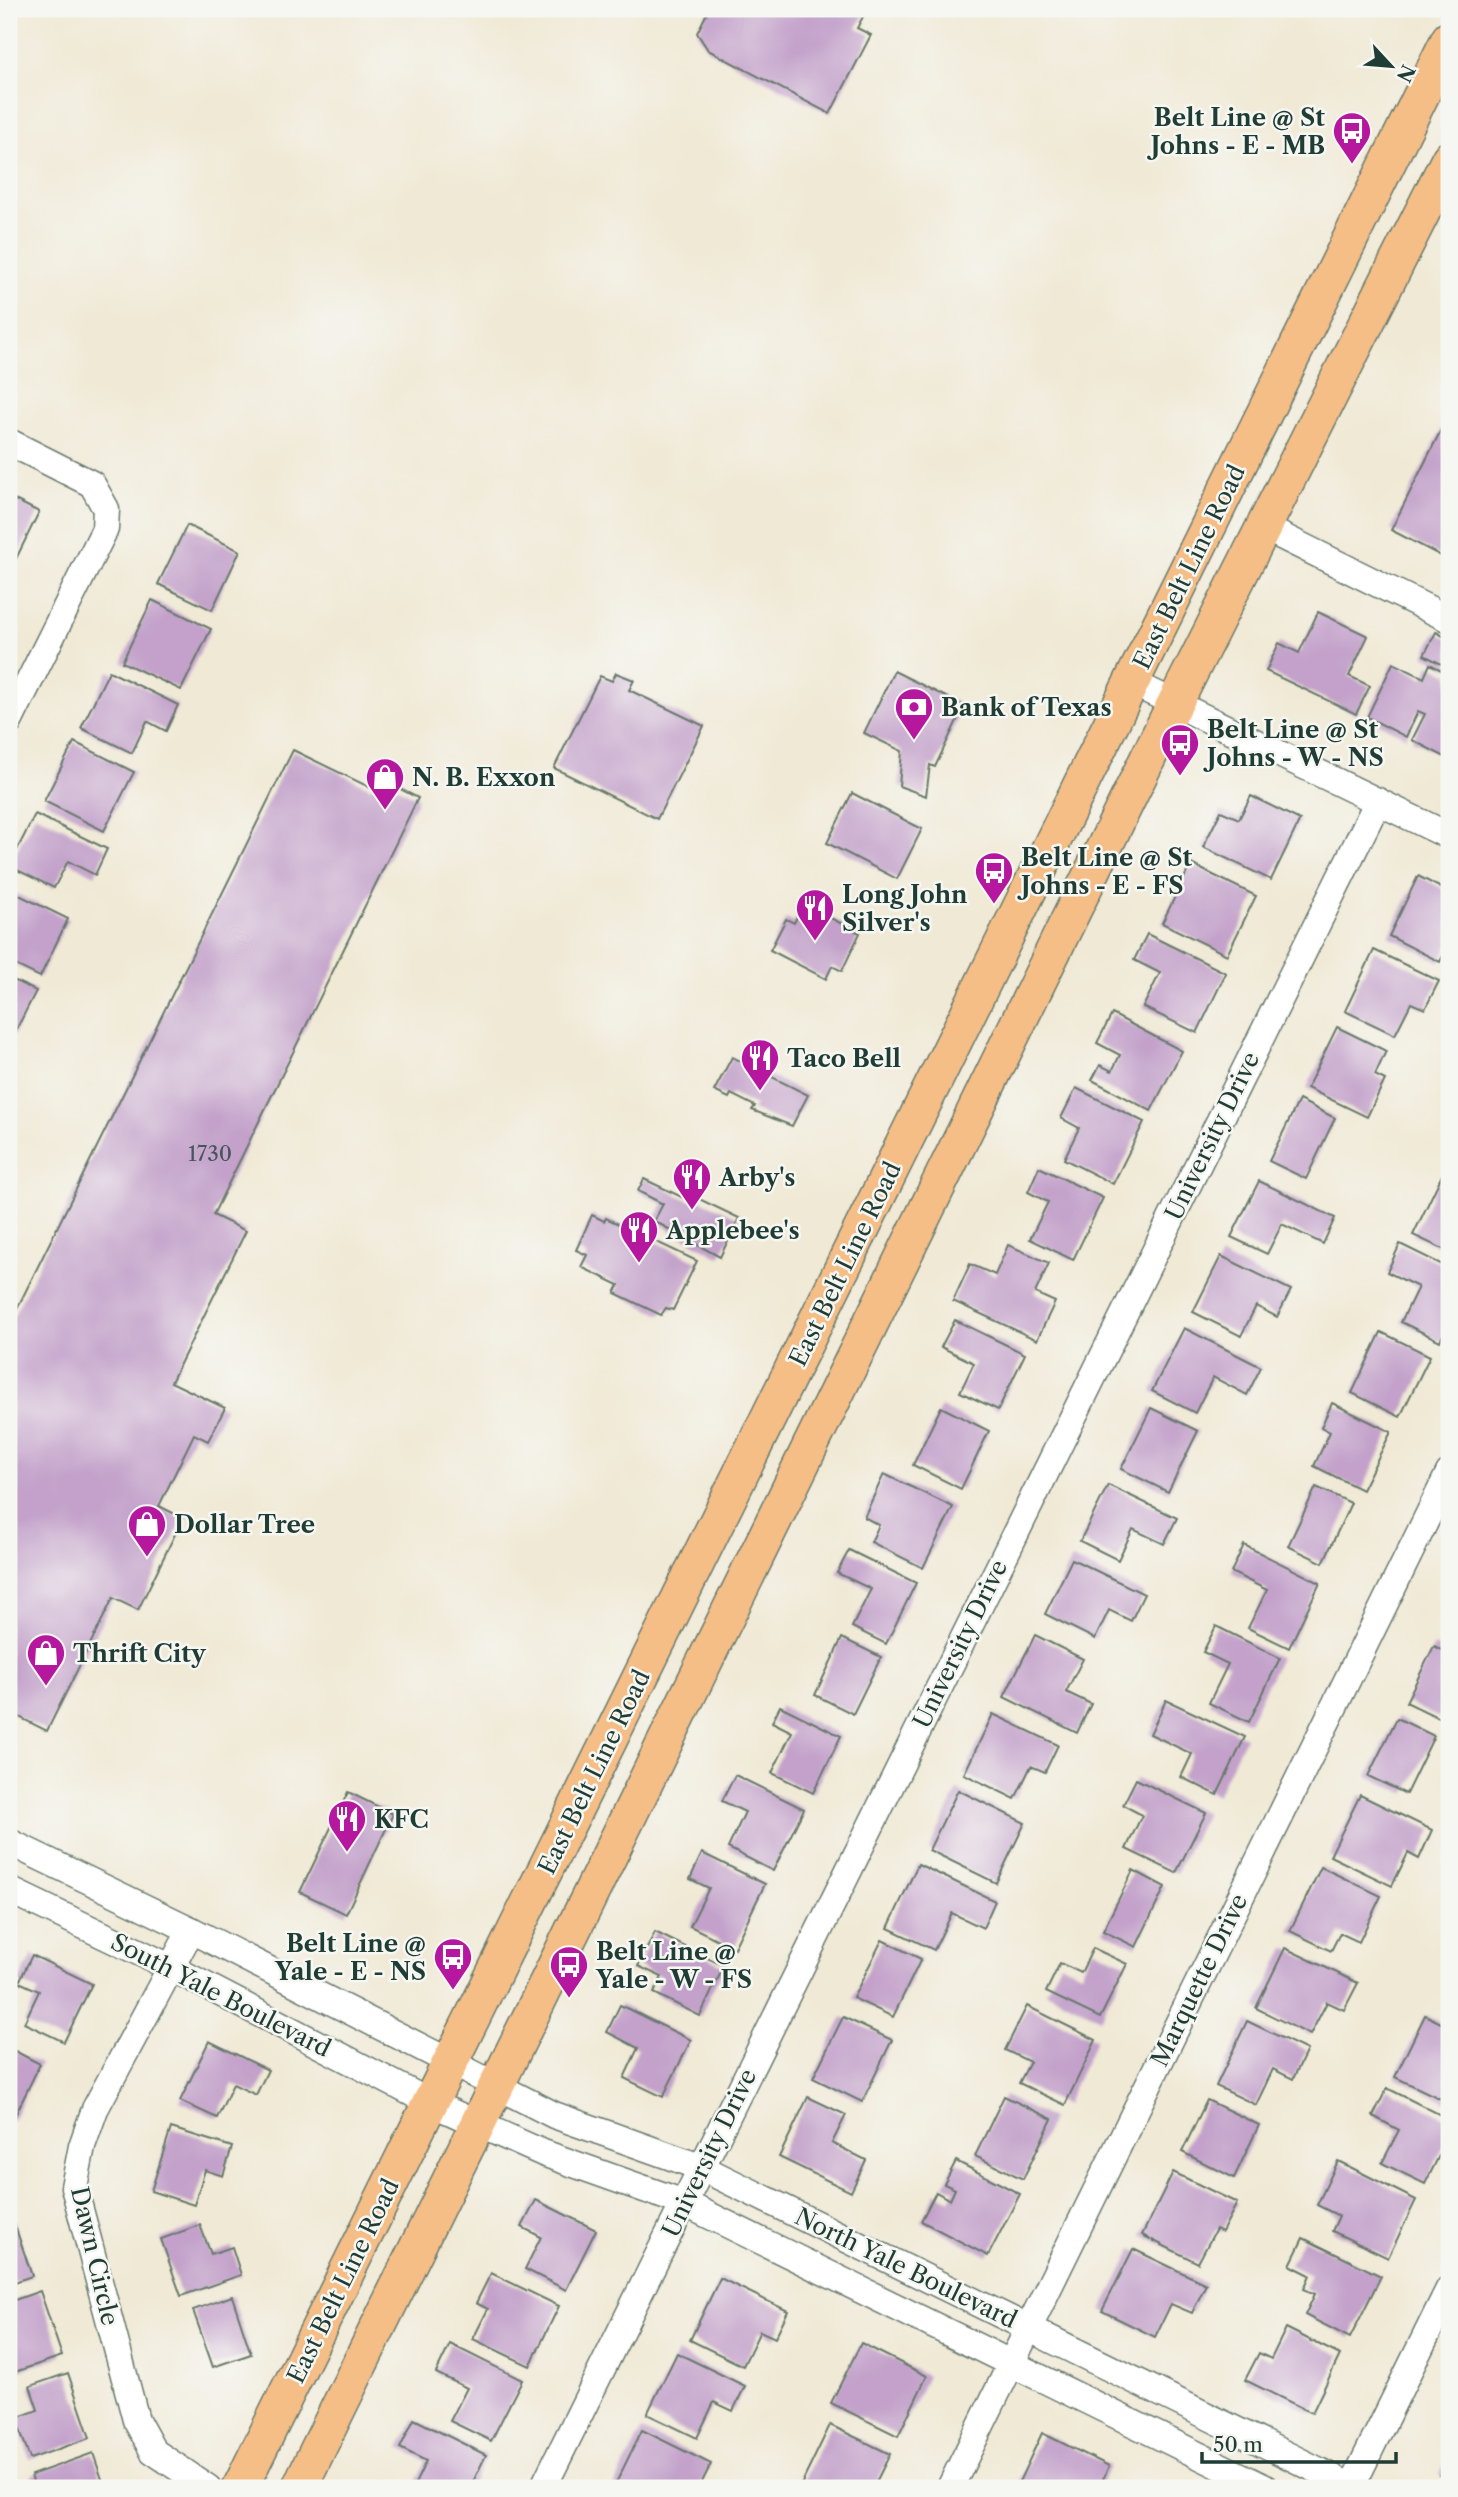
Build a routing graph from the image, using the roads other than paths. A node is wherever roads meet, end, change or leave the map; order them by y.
1 (1449, 39) edge
2 (1449, 159) edge
3 (9, 442) edge
4 (1265, 528) junction
5 (1449, 619) edge
6 (1133, 683) junction
7 (1175, 703) junction
8 (9, 722) edge
9 (1378, 801) junction
10 (1449, 836) edge
11 (743, 1471) junction
12 (1449, 1473) edge
13 (788, 1493) junction
14 (9, 1842) edge
15 (9, 1890) edge
16 (191, 1930) junction
17 (172, 1968) junction
18 (450, 2064) junction
19 (497, 2087) junction
20 (431, 2103) junction
21 (478, 2124) junction
22 (701, 2167) junction
23 (684, 2203) junction
24 (1449, 2289) edge
25 (1028, 2328) junction
26 (1012, 2363) junction
27 (208, 2488) edge
28 (240, 2488) edge
29 (299, 2488) edge
30 (543, 2488) edge
31 (950, 2488) edge
32 (1265, 2488) edge
33 (1353, 2488) edge

1 - 6 main road, East Belt Line Road
2 - 4 main road, East Belt Line Road
3 - 8 street
4 - 5 street
4 - 7 main road, East Belt Line Road
6 - 7 street
6 - 11 main road, East Belt Line Road
7 - 9 street
7 - 13 main road, East Belt Line Road
9 - 10 street
9 - 22 street, University Drive
11 - 13 main road
11 - 18 main road, East Belt Line Road
12 - 25 street, Marquette Drive
13 - 19 main road, East Belt Line Road
14 - 16 street, South Yale Boulevard
15 - 17 street, South Yale Boulevard
16 - 17 street, Dawn Circle
16 - 18 street, South Yale Boulevard
17 - 20 street, South Yale Boulevard
17 - 27 street, Dawn Circle
18 - 19 street, North Yale Boulevard
18 - 20 main road, East Belt Line Road
19 - 21 main road, East Belt Line Road
19 - 22 street, North Yale Boulevard
20 - 21 street, North Yale Boulevard
20 - 28 main road, East Belt Line Road
21 - 23 street, North Yale Boulevard
21 - 29 main road, East Belt Line Road
22 - 23 street, University Drive
22 - 25 street, North Yale Boulevard
23 - 26 street, North Yale Boulevard
23 - 30 street, University Drive
24 - 33 street
25 - 26 street, Marquette Drive
25 - 33 street, North Yale Boulevard
26 - 31 street, Marquette Drive
26 - 32 street, North Yale Boulevard

